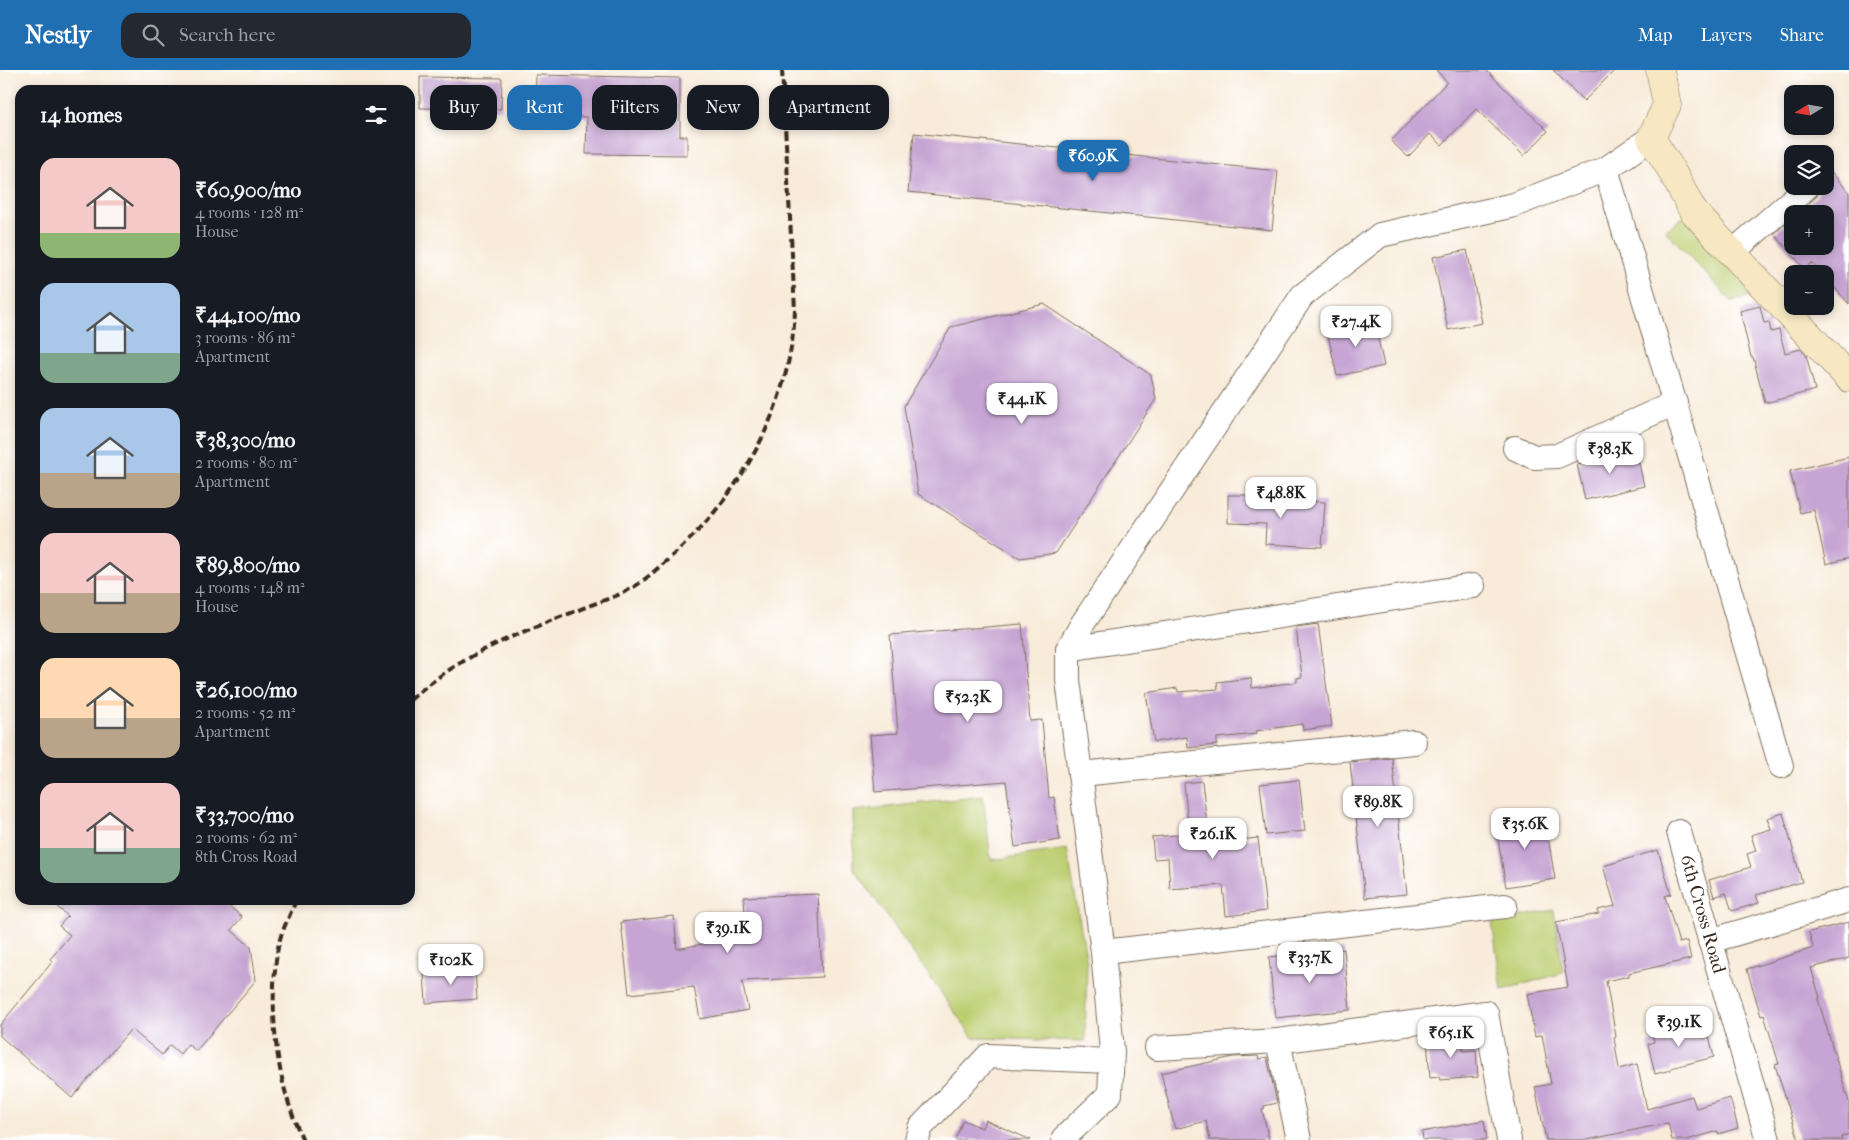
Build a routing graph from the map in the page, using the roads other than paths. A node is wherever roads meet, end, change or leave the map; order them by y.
1 (1660, 70) edge
2 (1651, 138) junction
3 (1669, 166) junction
4 (1606, 169) junction
5 (1798, 195) edge
6 (1743, 243) junction
7 (1784, 287) edge
8 (1810, 315) edge
9 (1849, 356) edge
10 (1849, 378) edge
11 (1675, 403) junction
12 (1515, 448) dead end
13 (1473, 586) dead end
14 (1068, 649) junction
15 (1414, 742) dead end
16 (1781, 766) dead end
17 (1080, 774) junction
18 (1679, 832) dead end
19 (1849, 900) edge
20 (1505, 906) dead end
21 (1710, 941) junction
22 (1103, 952) junction
23 (1278, 1041) junction
24 (1157, 1048) dead end
25 (1111, 1061) junction
26 (917, 1140) edge
27 (1064, 1140) edge
28 (1299, 1140) edge
29 (1509, 1140) edge
30 (1768, 1140) edge

1 - 2 street
2 - 3 street
2 - 4 street
3 - 6 street
3 - 10 street
4 - 11 street
4 - 14 street
5 - 6 street
6 - 7 street
8 - 9 street
11 - 12 street
11 - 16 street
13 - 14 street
14 - 17 street
15 - 17 street
17 - 22 street
18 - 21 street, 6th Cross Road
19 - 21 street
20 - 22 street
21 - 30 street, 6th Cross Road
22 - 25 street
23 - 24 street
23 - 28 street
23 - 29 street
25 - 26 street
25 - 27 street

